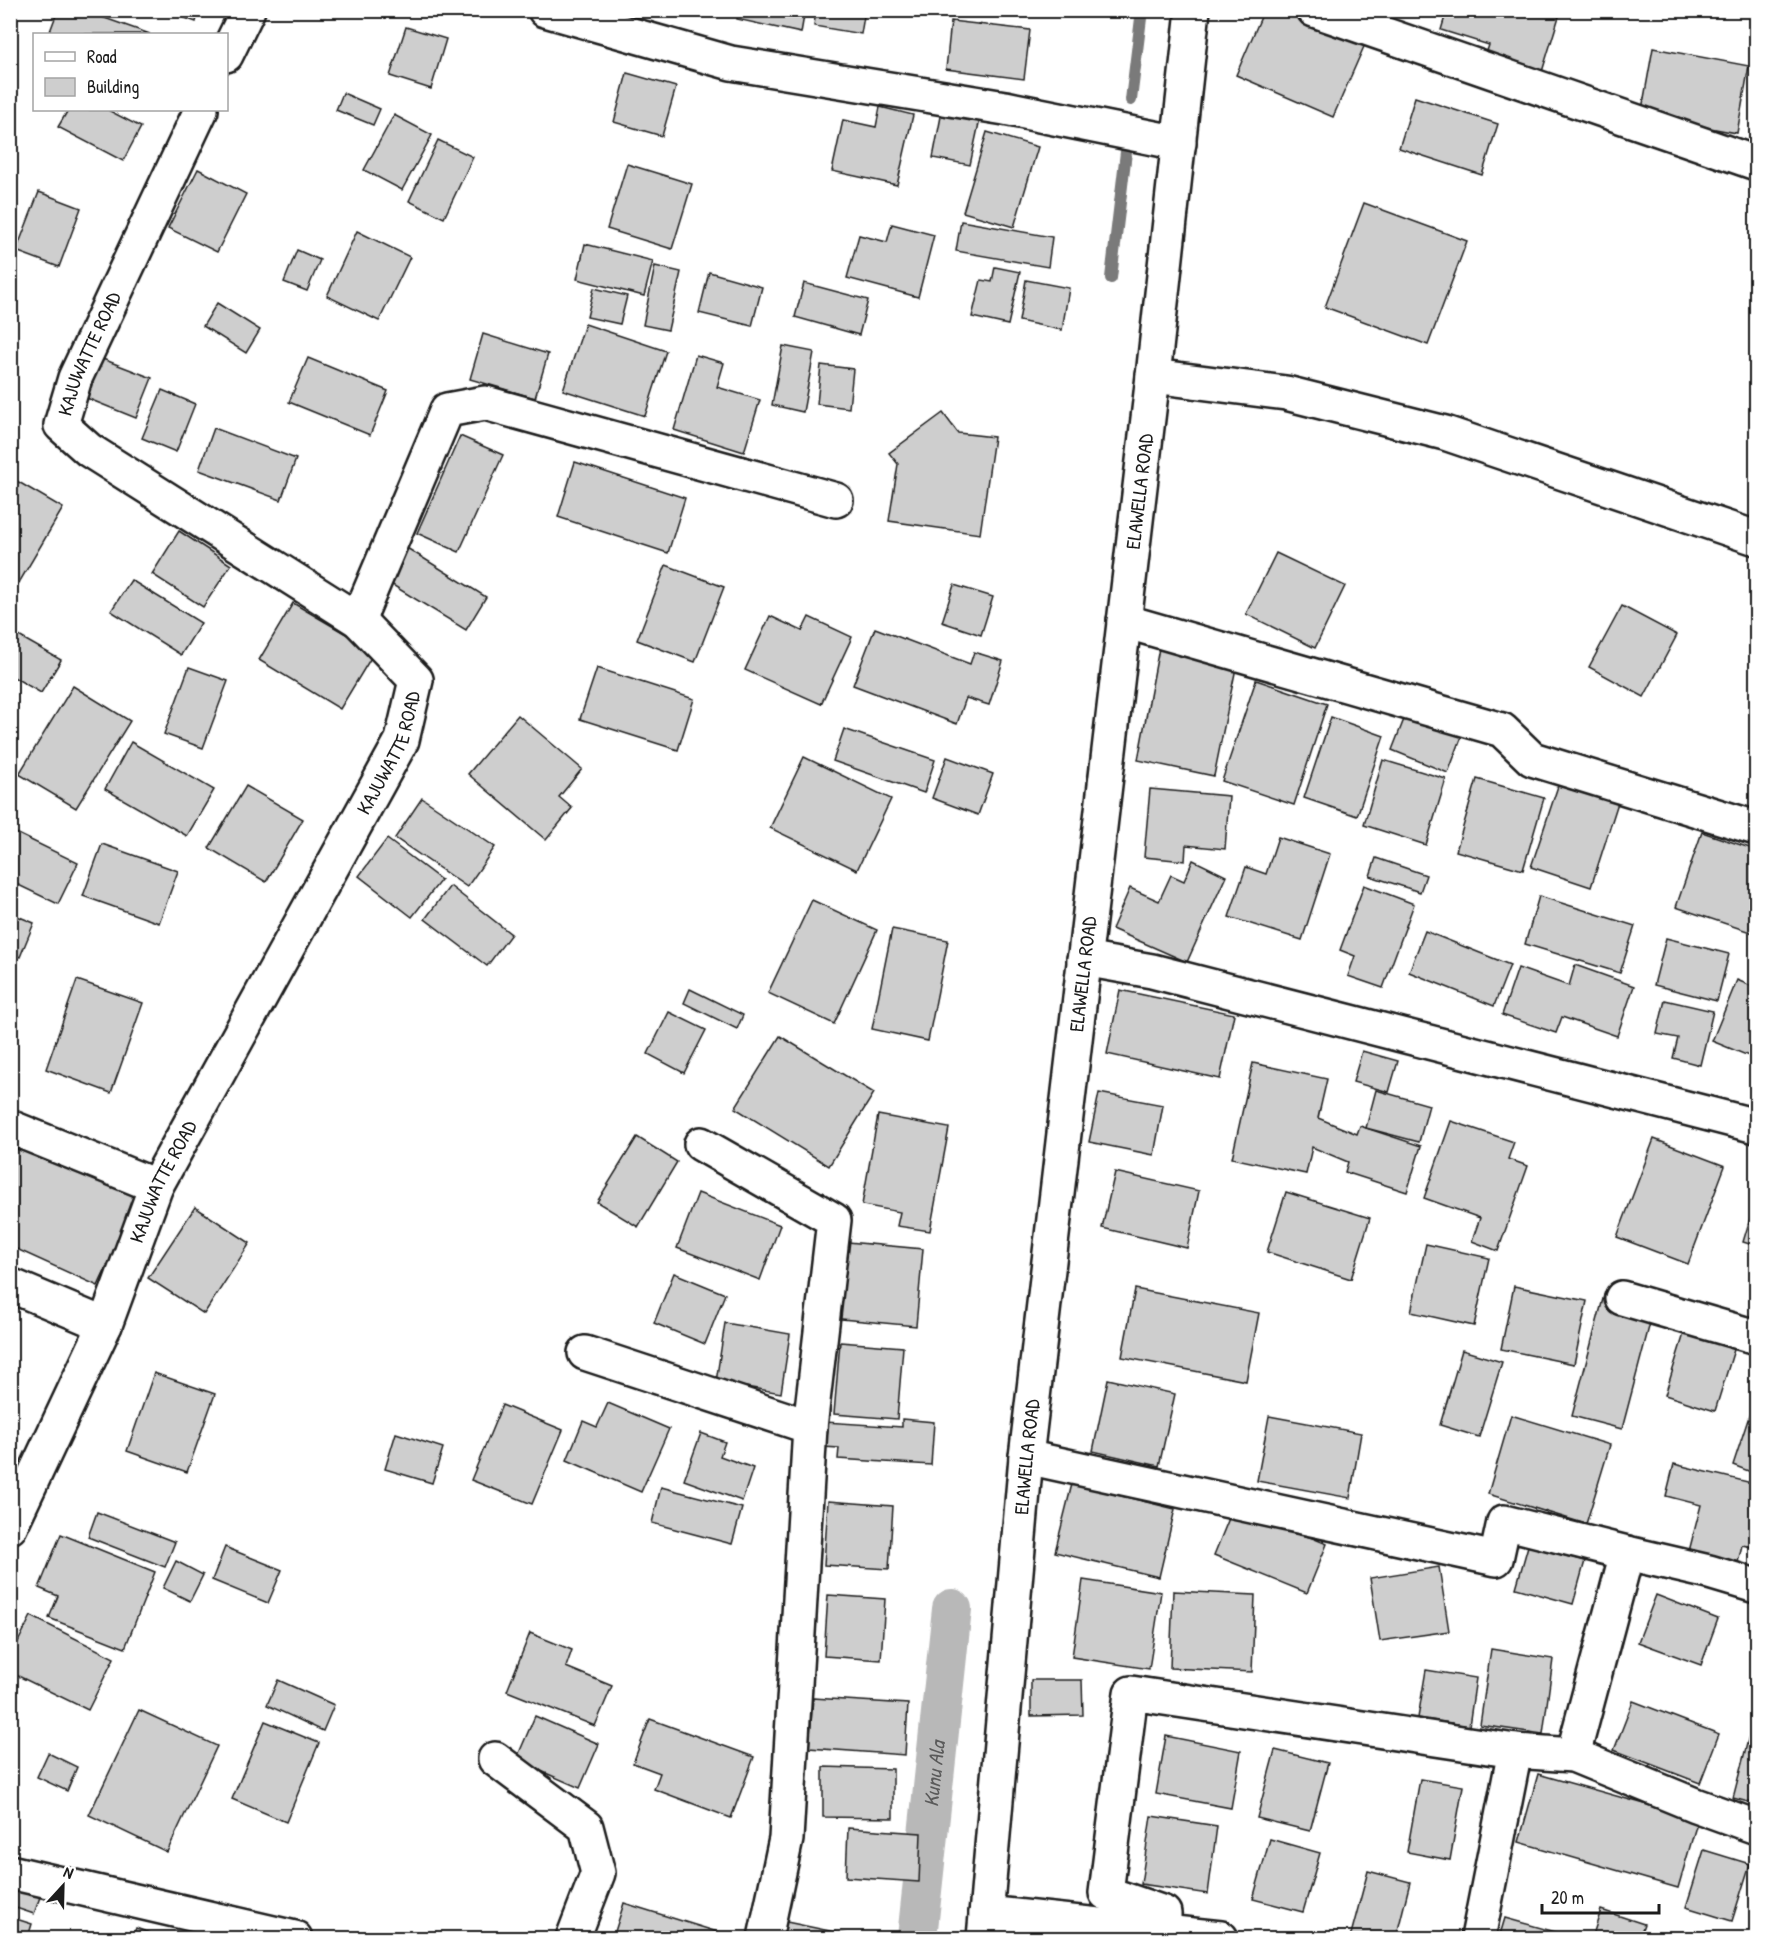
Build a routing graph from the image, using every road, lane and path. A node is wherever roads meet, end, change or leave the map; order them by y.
1 (248, 10) edge
2 (545, 10) edge
3 (1314, 10) edge
4 (1197, 13) edge
5 (228, 51) edge
6 (201, 111) edge
7 (1179, 143) junction
8 (1756, 163) edge
9 (1153, 376) junction
10 (836, 500) dead end
11 (1756, 538) edge
12 (358, 620) junction
13 (1124, 621) junction
14 (1756, 828) edge
15 (1084, 959) junction
16 (1756, 1126) edge
17 (10, 1127) edge
18 (701, 1144) dead end
19 (156, 1186) junction
20 (10, 1285) edge
21 (1622, 1298) dead end
22 (105, 1325) junction
23 (1756, 1337) edge
24 (585, 1353) dead end
25 (810, 1427) junction
26 (1026, 1457) junction
27 (10, 1527) edge
28 (1627, 1553) junction
29 (1756, 1586) edge
30 (1515, 1751) junction
31 (1573, 1755) junction
32 (495, 1759) dead end
33 (1756, 1827) edge
34 (10, 1872) edge
35 (985, 1926) edge
36 (1164, 1932) junction
37 (295, 1938) edge
38 (573, 1938) edge
39 (765, 1938) edge
40 (1221, 1938) edge
41 (1478, 1938) edge

1 - 5 street
2 - 7 street
3 - 8 street
4 - 7 street, ELAWELLA ROAD
6 - 12 street, KAJUWATTE ROAD
7 - 9 street, ELAWELLA ROAD
9 - 11 street
9 - 13 street, ELAWELLA ROAD
10 - 12 street
12 - 19 street, KAJUWATTE ROAD
13 - 14 street
13 - 15 street, ELAWELLA ROAD
15 - 16 street
15 - 26 street, ELAWELLA ROAD
17 - 19 street
18 - 25 street
19 - 22 street, KAJUWATTE ROAD
20 - 22 street
21 - 23 street
22 - 27 street, KAJUWATTE ROAD
24 - 25 street
25 - 39 street
26 - 28 street
26 - 35 street, ELAWELLA ROAD
28 - 29 street
28 - 31 street
30 - 31 street
30 - 36 street
30 - 41 street
31 - 33 street
32 - 38 street
34 - 37 street
35 - 36 street
36 - 40 street

